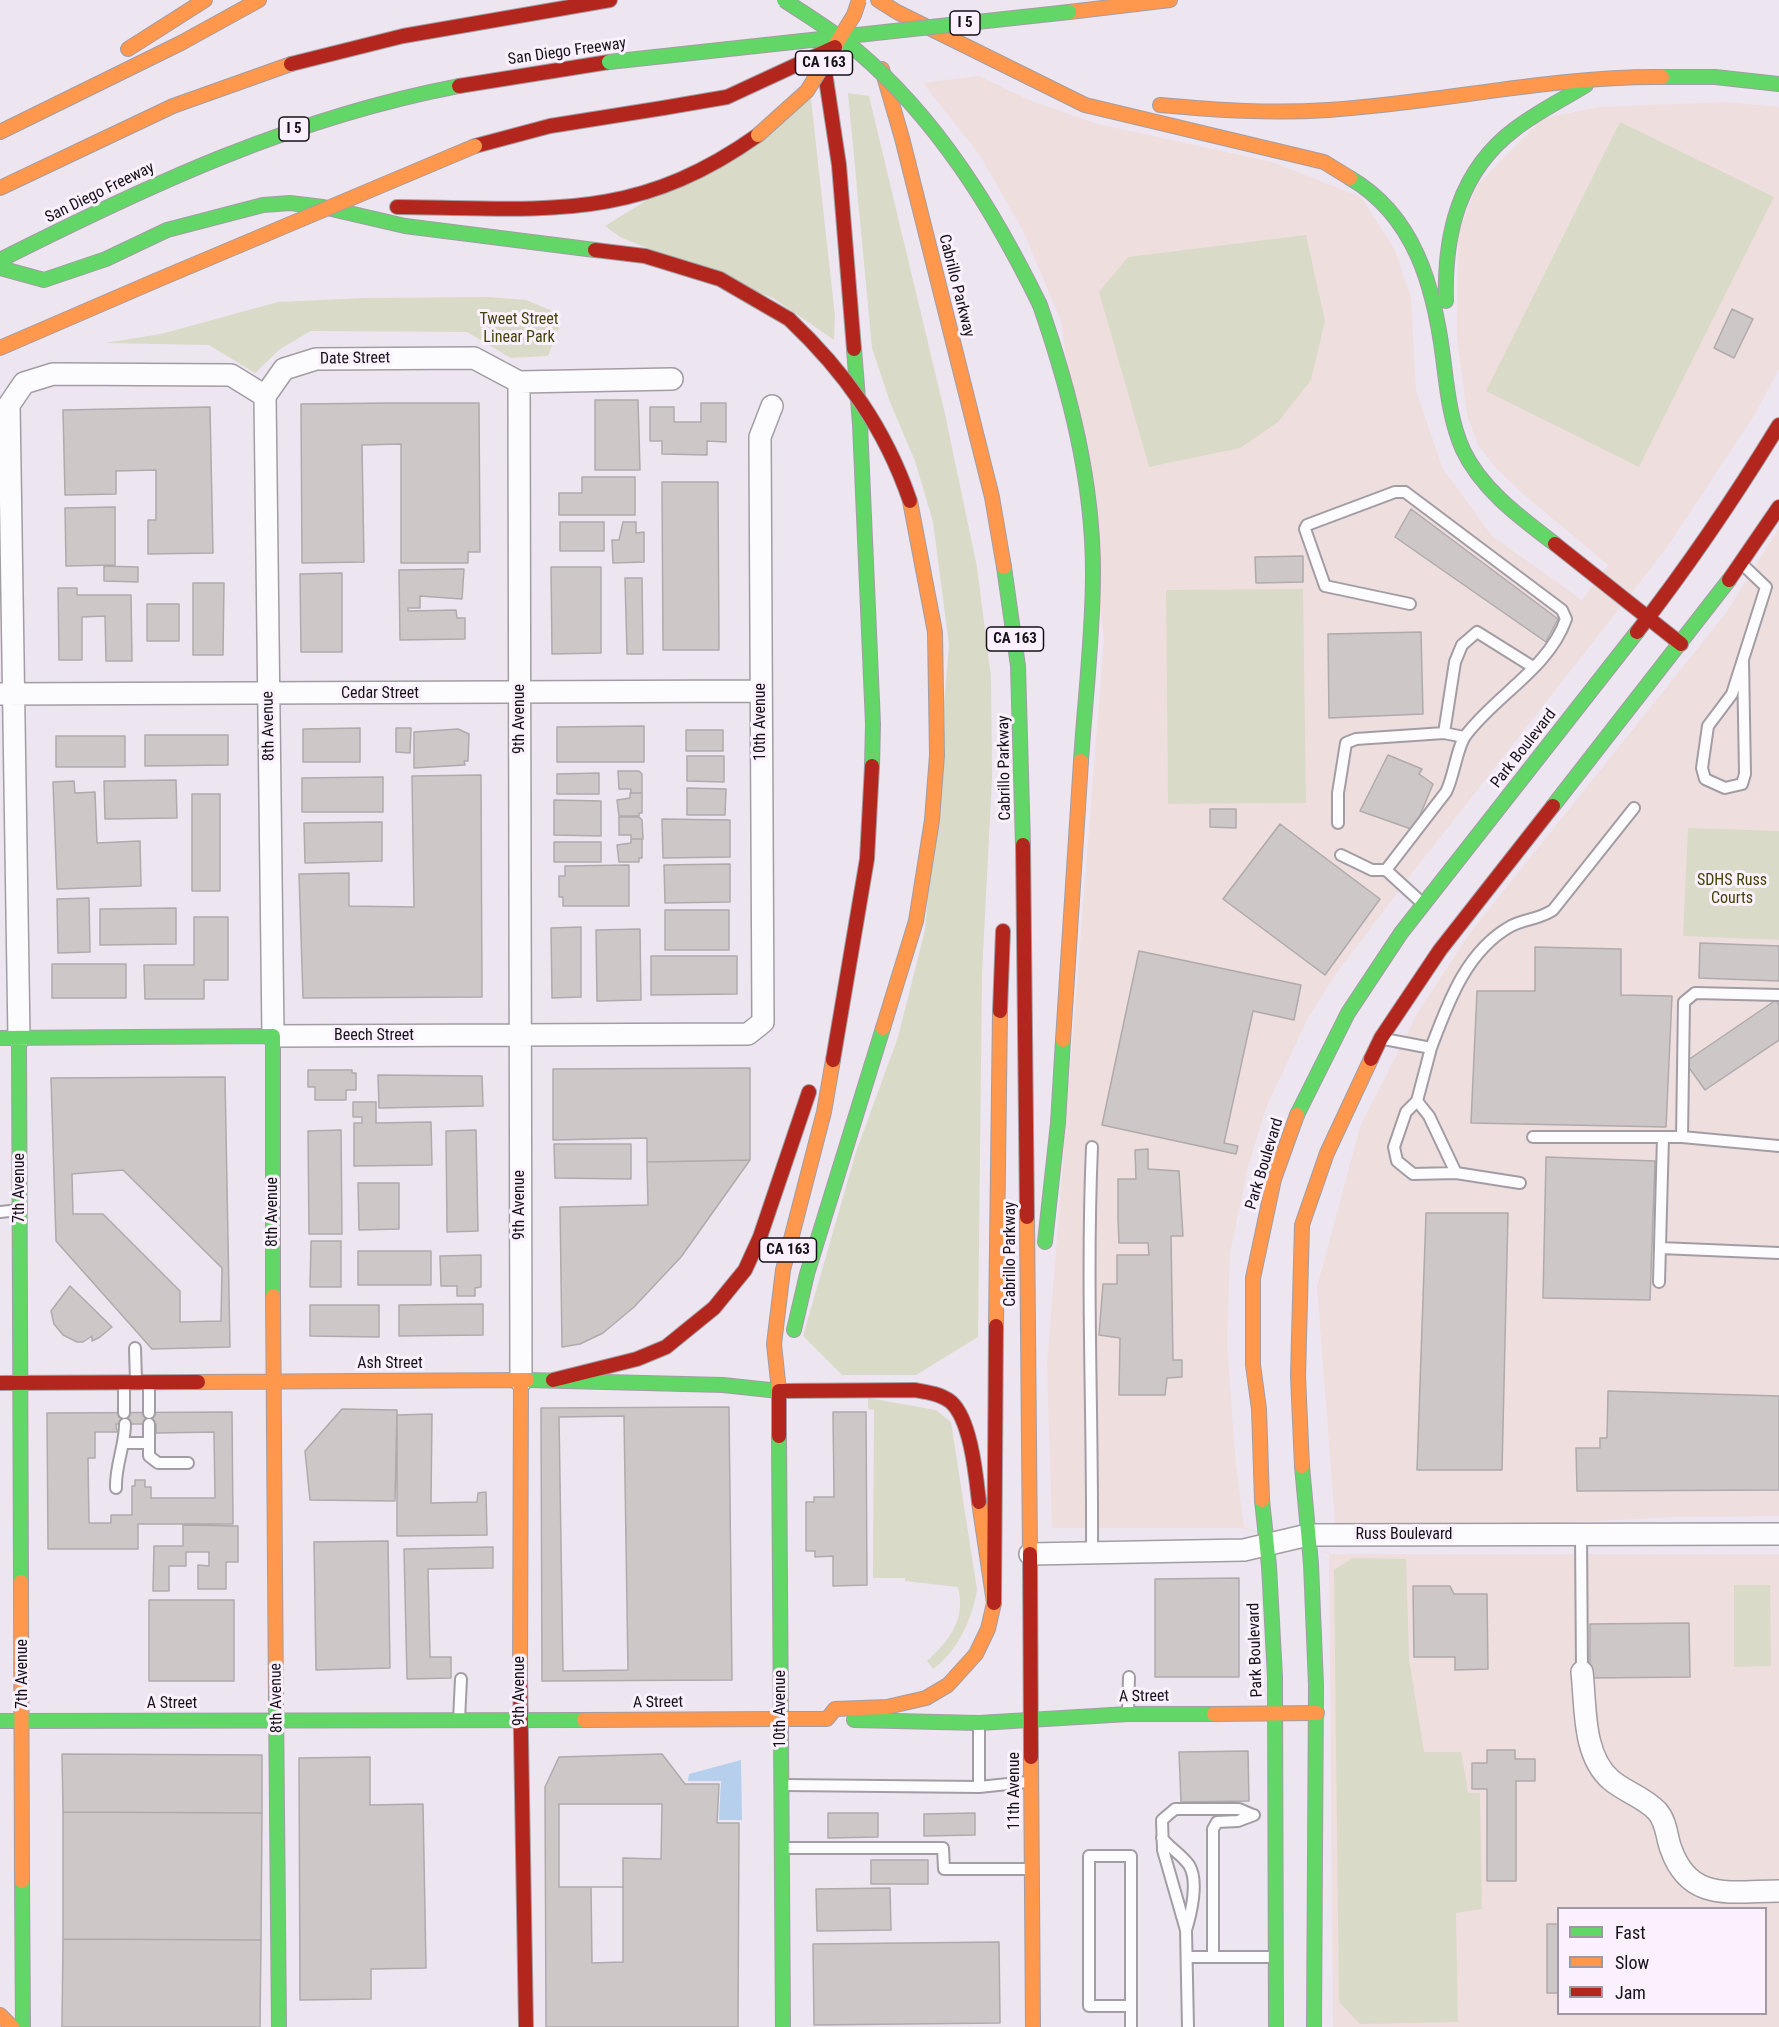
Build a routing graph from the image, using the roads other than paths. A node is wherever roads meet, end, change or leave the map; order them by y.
1 (205, 0) edge
2 (259, 0) edge
3 (610, 0) edge
4 (784, 0) edge
5 (812, 0) edge
6 (861, 0) edge
7 (878, 0) edge
8 (1170, 0) edge
9 (861, 35) junction
10 (1595, 79) junction
11 (1779, 84) edge
12 (1049, 86) junction
13 (0, 131) edge
14 (0, 188) edge
15 (323, 207) junction
16 (0, 260) edge
17 (0, 268) edge
18 (0, 348) edge
19 (1444, 360) junction
20 (672, 380) dead end
21 (519, 382) junction
22 (265, 396) junction
23 (772, 406) dead end
24 (1779, 425) edge
25 (1779, 507) edge
26 (1741, 564) junction
27 (1410, 604) dead end
28 (1649, 617) junction
29 (1681, 644) junction
30 (1743, 660) junction
31 (1533, 668) junction
32 (760, 691) junction
33 (520, 693) junction
34 (7, 694) edge
35 (268, 694) junction
36 (1444, 733) junction
37 (1464, 737) junction
38 (1022, 747) junction
39 (1634, 808) dead end
40 (1338, 823) dead end
41 (1341, 855) dead end
42 (1009, 858) dead end
43 (1386, 870) junction
44 (1424, 904) junction
45 (1004, 914) dead end
46 (848, 972) junction
47 (1779, 995) edge
48 (748, 1034) joint
49 (520, 1035) junction
50 (273, 1036) junction
51 (9, 1038) edge
52 (1381, 1038) junction
53 (1431, 1047) junction
54 (1417, 1101) junction
55 (1533, 1137) dead end
56 (1663, 1137) junction
57 (1682, 1137) junction
58 (1779, 1146) edge
59 (1092, 1147) dead end
60 (1456, 1173) junction
61 (1520, 1184) dead end
62 (20, 1210) junction
63 (0, 1212) edge
64 (1660, 1248) junction
65 (1779, 1253) edge
66 (1659, 1282) dead end
67 (135, 1348) dead end
68 (273, 1380) junction
69 (553, 1380) junction
70 (520, 1381) junction
71 (136, 1382) junction
72 (0, 1383) edge
73 (21, 1383) junction
74 (1028, 1388) junction
75 (780, 1391) junction
76 (125, 1443) junction
77 (149, 1443) junction
78 (188, 1463) dead end
79 (116, 1488) dead end
80 (1581, 1534) junction
81 (1779, 1534) edge
82 (1308, 1535) junction
83 (1267, 1544) junction
84 (1092, 1553) junction
85 (1030, 1554) junction
86 (994, 1603) junction
87 (1582, 1672) joint
88 (1129, 1677) dead end
89 (461, 1678) dead end
90 (1275, 1712) junction
91 (1317, 1713) junction
92 (1128, 1714) junction
93 (277, 1719) junction
94 (781, 1719) junction
95 (826, 1719) junction
96 (1031, 1719) junction
97 (0, 1721) edge
98 (23, 1721) junction
99 (459, 1721) junction
100 (520, 1721) junction
101 (979, 1723) junction
102 (1264, 1741) dead end
103 (1032, 1782) junction
104 (781, 1785) junction
105 (979, 1787) junction
106 (1262, 1815) junction
107 (1162, 1838) junction
108 (1032, 1843) junction
109 (781, 1848) junction
110 (1032, 1869) junction
111 (1779, 1891) edge
112 (1186, 1930) junction
113 (1263, 1939) dead end
114 (1188, 1957) junction
115 (1214, 1957) junction
116 (1275, 1957) junction
117 (1131, 2006) junction
118 (0, 2015) edge
119 (12, 2027) edge
120 (23, 2027) edge
121 (279, 2027) edge
122 (526, 2027) edge
123 (783, 2027) edge
124 (1034, 2027) edge
125 (1044, 2027) edge
126 (1131, 2027) edge
127 (1188, 2027) edge
128 (1276, 2027) edge
129 (1314, 2027) edge

1 - 13 main road
2 - 13 main road
3 - 14 main road
4 - 74 main road, bridge
5 - 46 main road, CA 163
6 - 15 main road, bridge
6 - 38 main road, Cabrillo Parkway / CA 163
7 - 12 main road, bridge
8 - 9 main road, San Diego Freeway / I 5, bridge
9 - 16 main road, San Diego Freeway / I 5, bridge
9 - 18 main road, bridge
10 - 11 main road
10 - 12 main road
10 - 19 main road
12 - 19 main road
15 - 17 main road
15 - 75 main road, bridge
19 - 28 main road
20 - 21 street, Date Street
21 - 22 street, Date Street
21 - 33 street, 9th Avenue
22 - 34 street, 7th Avenue
22 - 35 street, 8th Avenue
23 - 32 street, 10th Avenue
24 - 28 main road, Park Boulevard
25 - 26 main road
26 - 29 main road
26 - 30 lane
27 - 31 lane
28 - 29 main road
28 - 44 main road, Park Boulevard
29 - 52 main road
30 - 30 lane
31 - 36 lane
31 - 37 lane
32 - 33 street, Cedar Street
32 - 48 street, 10th Avenue
33 - 35 street, Cedar Street
33 - 49 street, 9th Avenue
34 - 35 street, Cedar Street
34 - 51 street, 7th Avenue
35 - 50 street, 8th Avenue
36 - 37 lane
36 - 40 lane
37 - 43 lane
38 - 42 main road
38 - 74 main road, Cabrillo Parkway / CA 163
39 - 53 lane
41 - 43 lane
43 - 44 lane
44 - 83 main road, Park Boulevard
45 - 86 main road
46 - 69 main road
46 - 75 main road, CA 163
47 - 57 lane
48 - 49 street, Beech Street
49 - 50 street, Beech Street
49 - 70 street, 9th Avenue
50 - 51 main road, Beech Street
50 - 68 main road, 8th Avenue
51 - 62 main road, 7th Avenue
52 - 53 lane
52 - 82 main road
53 - 54 lane
54 - 60 lane
54 - 60 lane
55 - 56 lane
56 - 57 lane
56 - 64 lane
57 - 58 lane
59 - 84 lane
60 - 61 lane
62 - 63 lane
62 - 73 main road, 7th Avenue
64 - 65 lane
64 - 66 lane
67 - 71 lane
68 - 70 main road, Ash Street
68 - 71 main road, Ash Street
68 - 93 main road, 8th Avenue
69 - 70 main road, Ash Street
69 - 75 main road, Ash Street
70 - 100 main road, 9th Avenue
71 - 73 main road, Ash Street
71 - 76 lane
71 - 77 lane
72 - 73 main road, Ash Street
73 - 98 main road, 7th Avenue
74 - 85 main road, Cabrillo Parkway / CA 163
75 - 86 main road, Ash Street
75 - 94 main road, 10th Avenue
76 - 77 lane
76 - 79 lane
77 - 78 lane
80 - 81 street, Russ Boulevard
80 - 82 street, Russ Boulevard
80 - 87 lane
82 - 83 street, Russ Boulevard
82 - 91 main road
83 - 84 street, Russ Boulevard
83 - 90 main road, Park Boulevard
84 - 85 street, Russ Boulevard
85 - 96 main road, 11th Avenue / CA 163
86 - 95 main road
87 - 111 street
88 - 92 lane
89 - 99 lane
90 - 91 main road, A Street
90 - 92 main road, A Street
90 - 102 lane
90 - 106 main road, Park Boulevard
91 - 129 main road
92 - 96 main road, A Street
93 - 98 main road, A Street
93 - 99 main road, A Street
93 - 121 main road, 8th Avenue
94 - 95 main road, A Street
94 - 100 main road, A Street
94 - 104 main road, 10th Avenue
95 - 101 main road, A Street
96 - 101 main road, A Street
96 - 103 main road, 11th Avenue
97 - 98 main road, A Street
98 - 120 main road, 7th Avenue
99 - 100 main road, A Street
100 - 122 main road, 9th Avenue
101 - 105 lane
103 - 105 lane
103 - 108 main road, 11th Avenue
104 - 105 lane
104 - 109 main road, 10th Avenue
106 - 107 lane
106 - 115 lane
106 - 116 main road, Park Boulevard
107 - 112 lane
107 - 112 lane
108 - 110 main road, 11th Avenue
108 - 125 lane
109 - 110 lane
109 - 123 main road, 10th Avenue
110 - 124 main road, 11th Avenue
112 - 114 lane
113 - 116 lane
114 - 115 lane
114 - 127 lane
115 - 116 lane
116 - 128 main road, Park Boulevard
117 - 117 lane
117 - 126 lane
118 - 119 main road

